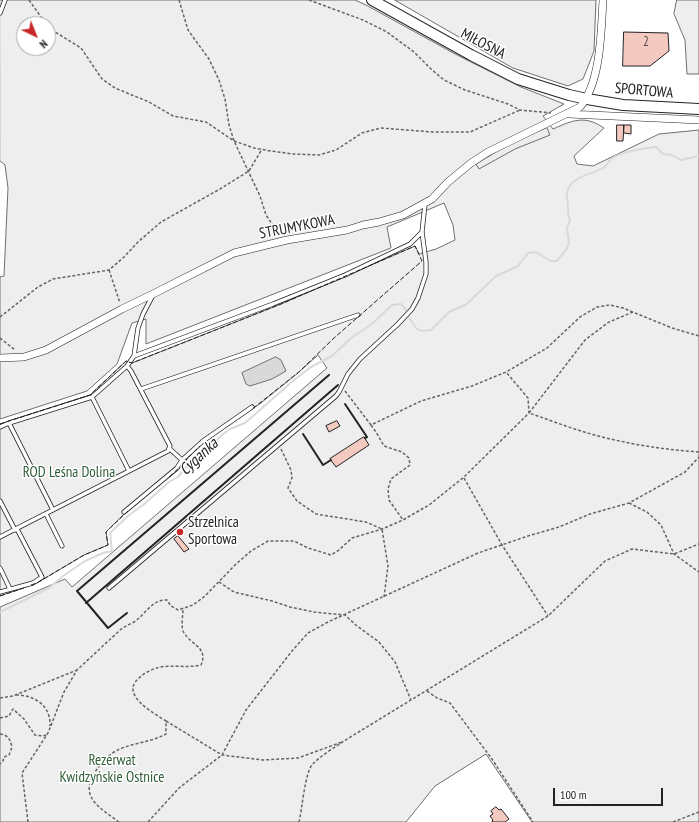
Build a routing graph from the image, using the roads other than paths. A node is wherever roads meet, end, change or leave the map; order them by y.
1 (5, 0) edge
2 (372, 0) edge
3 (603, 0) edge
4 (0, 13) edge
5 (587, 99) junction
6 (699, 110) edge
7 (567, 114) junction
8 (699, 120) edge
9 (426, 203) junction
10 (422, 232) junction
11 (153, 294) junction
12 (358, 315) dead end
13 (134, 356) junction
14 (0, 358) edge
15 (127, 366) junction
16 (141, 389) junction
17 (92, 397) junction
18 (252, 407) dead end
19 (9, 423) junction
20 (0, 427) edge
21 (170, 448) junction
22 (182, 460) junction
23 (129, 471) junction
24 (0, 501) edge
25 (53, 510) junction
26 (124, 512) dead end
27 (46, 514) junction
28 (16, 529) junction
29 (0, 537) edge
30 (62, 546) dead end
31 (0, 568) edge
32 (109, 588) dead end
33 (10, 589) junction
34 (0, 592) edge

1 - 4 lane
2 - 5 main road, MIŁOSNA
3 - 5 street
5 - 6 main road, SPORTOWA
5 - 7 street, STRUMYKOWA
7 - 8 street
7 - 9 street, STRUMYKOWA
9 - 10 lane
9 - 11 street, STRUMYKOWA
10 - 13 lane
10 - 32 lane
11 - 13 lane
11 - 14 street, STRUMYKOWA
12 - 16 lane
13 - 15 lane
15 - 16 lane
15 - 17 lane
16 - 21 lane
17 - 19 lane
17 - 23 lane
18 - 22 lane
19 - 20 lane
19 - 25 lane
21 - 22 lane
21 - 23 lane
22 - 26 lane
23 - 25 lane
24 - 28 lane
25 - 27 lane
27 - 28 lane
27 - 30 lane
28 - 29 lane
28 - 33 lane
31 - 33 lane
33 - 34 lane

